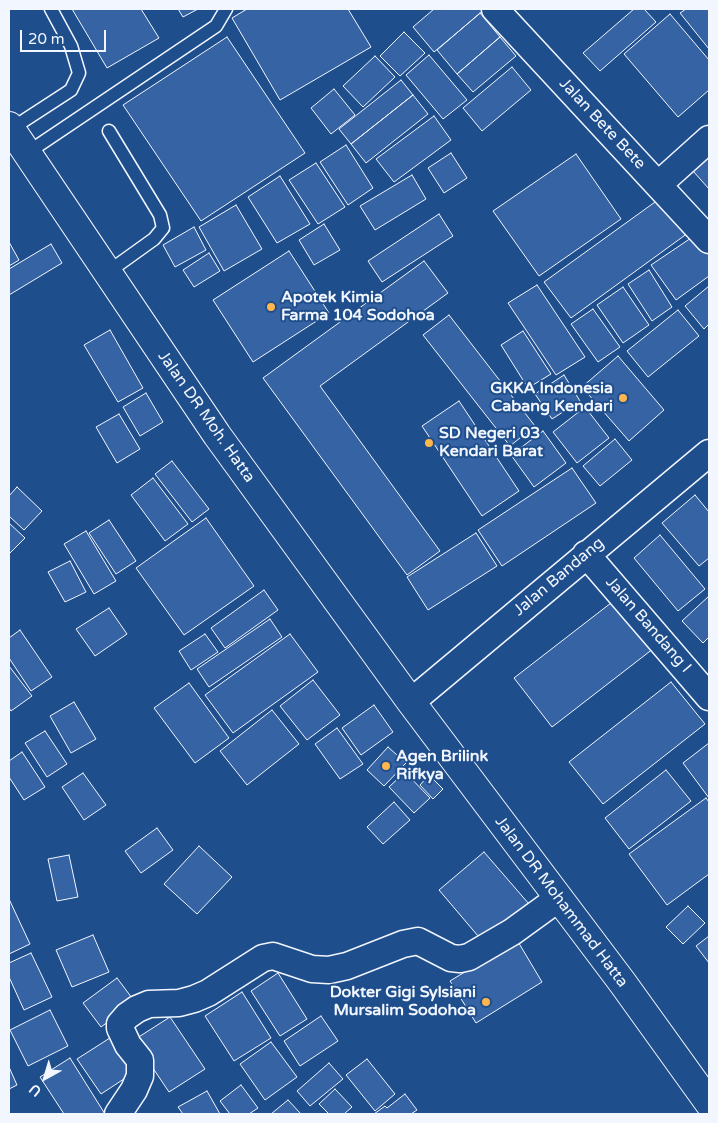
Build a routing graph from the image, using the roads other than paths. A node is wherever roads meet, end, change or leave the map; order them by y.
1 (51, 9) edge
2 (226, 9) edge
3 (495, 9) edge
4 (10, 127) edge
5 (109, 131) dead end
6 (709, 139) edge
7 (27, 153) junction
8 (659, 184) junction
9 (709, 240) edge
10 (108, 272) junction
11 (709, 453) edge
12 (586, 554) junction
13 (709, 697) edge
14 (411, 702) junction
15 (560, 898) junction
16 (709, 1103) edge
17 (118, 1114) edge

1 - 4 lane
2 - 7 lane
3 - 8 street, Jalan Bete Bete
4 - 7 highway, Jalan DR Moh. Hatta
5 - 10 lane
6 - 8 street
7 - 10 highway, Jalan DR Moh. Hatta
8 - 9 street, Jalan Bete Bete
10 - 14 highway, Jalan DR Moh. Hatta
11 - 12 street, Jalan Bandang
12 - 13 street, Jalan Bandang I
12 - 14 street, Jalan Bandang
14 - 15 highway, Jalan DR Mohammad Hatta
15 - 16 highway, Jalan DR Mohammad Hatta
15 - 17 street

